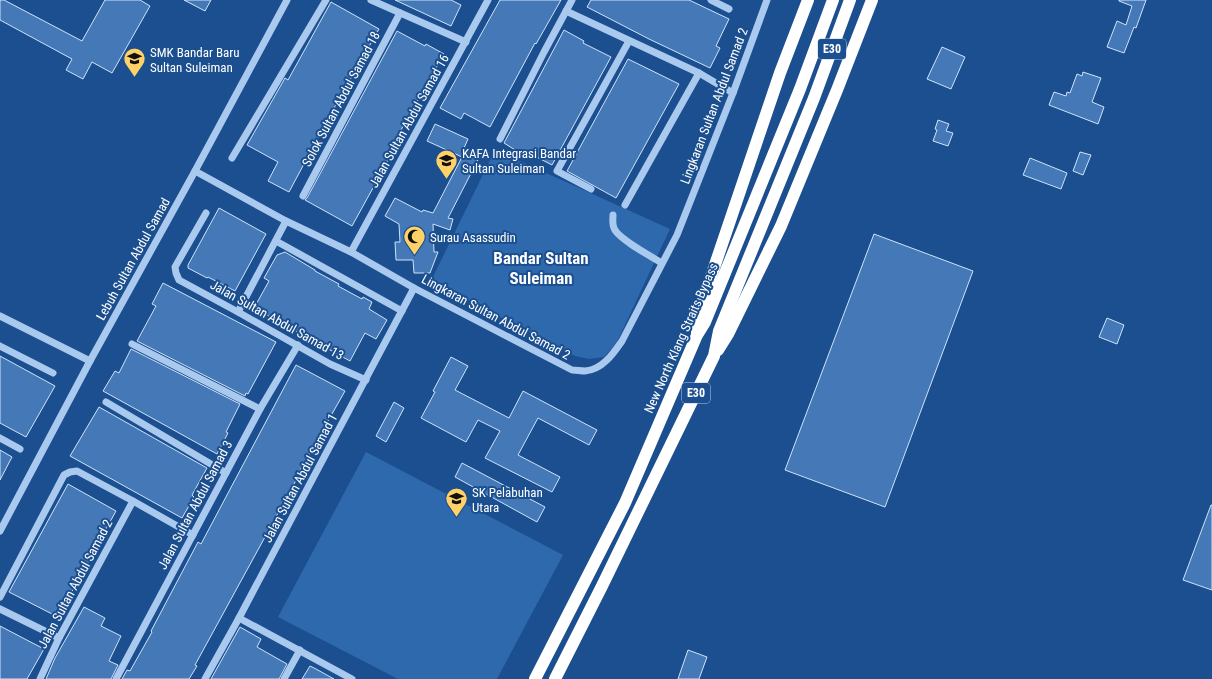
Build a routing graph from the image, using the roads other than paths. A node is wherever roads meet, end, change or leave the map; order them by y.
1 (287, 0) edge
2 (326, 0) edge
3 (371, 0) edge
4 (488, 0) edge
5 (572, 0) edge
6 (711, 0) edge
7 (767, 0) edge
8 (808, 0) edge
9 (833, 0) edge
10 (850, 0) edge
11 (872, 0) edge
12 (730, 9) dead end
13 (566, 11) junction
14 (400, 13) junction
15 (629, 41) junction
16 (466, 42) junction
17 (699, 73) junction
18 (733, 93) junction
19 (500, 139) dead end
20 (232, 158) dead end
21 (195, 171) junction
22 (591, 189) dead end
23 (303, 196) dead end
24 (624, 205) dead end
25 (206, 213) dead end
26 (613, 215) dead end
27 (286, 221) junction
28 (276, 241) junction
29 (351, 252) junction
30 (662, 263) junction
31 (414, 288) junction
32 (402, 311) junction
33 (238, 312) junction
34 (0, 316) edge
35 (697, 335) junction
36 (132, 344) dead end
37 (298, 345) junction
38 (0, 346) edge
39 (714, 356) junction
40 (90, 362) junction
41 (53, 373) dead end
42 (366, 380) junction
43 (106, 402) dead end
44 (260, 409) junction
45 (0, 438) edge
46 (20, 449) dead end
47 (226, 473) junction
48 (133, 501) junction
49 (0, 531) edge
50 (193, 535) junction
51 (0, 597) edge
52 (0, 609) edge
53 (239, 618) junction
54 (59, 638) junction
55 (300, 650) junction
56 (40, 679) edge
57 (116, 679) edge
58 (205, 679) edge
59 (284, 679) edge
60 (352, 679) edge
61 (535, 679) edge
62 (555, 679) edge

1 - 21 street, Lebuh Sultan Abdul Samad
2 - 20 street
3 - 14 street
4 - 16 street, Jalan Sultan Abdul Samad 16
5 - 13 street
6 - 12 street
7 - 18 street, Lingkaran Sultan Abdul Samad 2
8 - 35 highway
9 - 35 highway, New North Klang Straits Bypass / E30
10 - 39 highway, E30
11 - 39 highway
13 - 15 street
13 - 19 street
14 - 16 street
14 - 23 street, Solok Sultan Abdul Samad 18
15 - 17 street
15 - 22 street
16 - 29 street, Jalan Sultan Abdul Samad 16
17 - 18 street
17 - 24 street
18 - 30 street, Lingkaran Sultan Abdul Samad 2
21 - 27 street, Lingkaran Sultan Abdul Samad 2
21 - 40 street, Lebuh Sultan Abdul Samad
25 - 33 street, Jalan Sultan Abdul Samad 13
26 - 30 street
27 - 28 street
27 - 29 street, Lingkaran Sultan Abdul Samad 2
28 - 32 street
28 - 33 street
29 - 31 street, Lingkaran Sultan Abdul Samad 2
30 - 31 street, Lingkaran Sultan Abdul Samad 2
31 - 32 street, Jalan Sultan Abdul Samad 1
32 - 42 street, Jalan Sultan Abdul Samad 1
33 - 37 street, Jalan Sultan Abdul Samad 13
34 - 40 street
35 - 61 highway, New North Klang Straits Bypass / E30
36 - 44 street
37 - 42 street, Jalan Sultan Abdul Samad 13
37 - 44 street, Jalan Sultan Abdul Samad 3
38 - 41 street
39 - 62 highway, E30
40 - 49 street, Lebuh Sultan Abdul Samad
42 - 53 street, Jalan Sultan Abdul Samad 1
43 - 47 street
44 - 47 street, Jalan Sultan Abdul Samad 3
45 - 46 street
47 - 50 street, Jalan Sultan Abdul Samad 3
48 - 50 street
48 - 51 street
48 - 54 street, Jalan Sultan Abdul Samad 2
50 - 57 street, Jalan Sultan Abdul Samad 3
52 - 54 street
53 - 55 street
53 - 58 street, Jalan Sultan Abdul Samad 1
54 - 56 street, Jalan Sultan Abdul Samad 2
55 - 59 street
55 - 60 street

